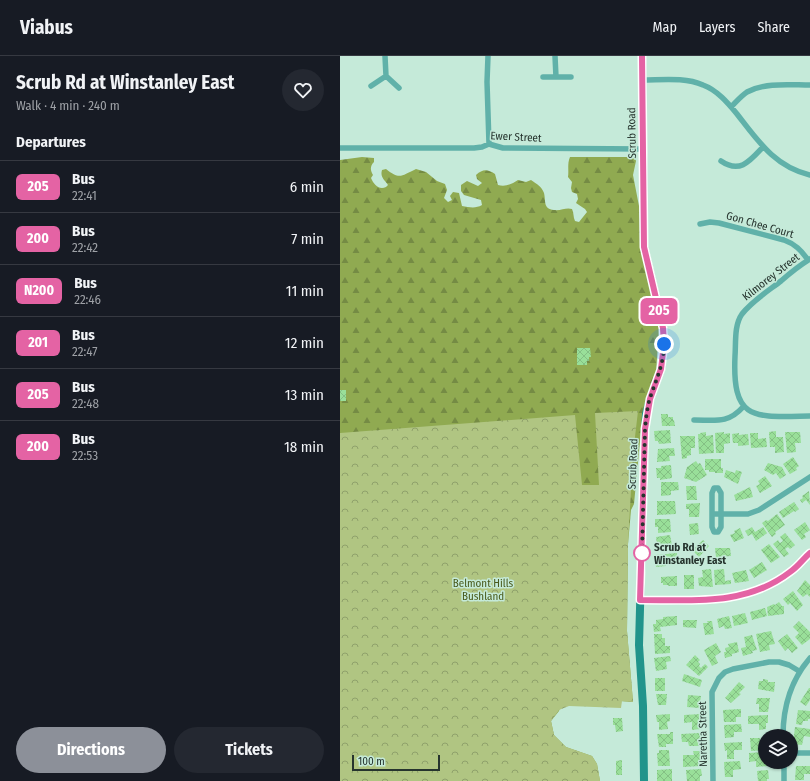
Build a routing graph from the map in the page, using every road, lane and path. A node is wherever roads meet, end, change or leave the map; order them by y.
1 (385, 56) edge
2 (488, 56) edge
3 (555, 56) edge
4 (642, 56) edge
5 (386, 76) junction
6 (543, 77) dead end
7 (556, 77) junction
8 (571, 77) dead end
9 (642, 80) junction
10 (810, 85) edge
11 (371, 86) dead end
12 (400, 88) dead end
13 (731, 107) junction
14 (489, 144) junction
15 (763, 147) junction
16 (340, 148) edge
17 (644, 149) junction
18 (721, 161) dead end
19 (810, 175) edge
20 (700, 224) dead end
21 (809, 260) edge
22 (743, 407) junction
23 (810, 416) edge
24 (694, 420) dead end
25 (810, 477) edge
26 (712, 514) junction
27 (721, 514) junction
28 (810, 553) edge
29 (640, 600) junction
30 (810, 658) edge
31 (799, 671) junction
32 (783, 729) edge
33 (798, 753) edge
34 (810, 753) edge
35 (784, 769) edge
36 (644, 781) edge
37 (713, 781) edge
38 (784, 781) edge

1 - 5 street
2 - 14 street
3 - 7 street
4 - 9 main road, Scrub Road
5 - 11 street
5 - 12 street
6 - 7 street
7 - 8 street
9 - 13 street
9 - 17 main road, Scrub Road
10 - 13 street
13 - 15 street
14 - 16 street, Ewer Street
14 - 17 street, Ewer Street
15 - 18 street
15 - 19 street
17 - 29 main road, Scrub Road
20 - 21 street, Gon Chee Court
21 - 22 street, Kilmorey Street
22 - 23 street
22 - 24 street
25 - 27 street
26 - 27 street
26 - 27 street
26 - 27 street
28 - 29 street
29 - 36 main road, Scrub Road
30 - 31 street
31 - 32 street
31 - 37 street, Naretha Street
33 - 34 street
35 - 38 street

